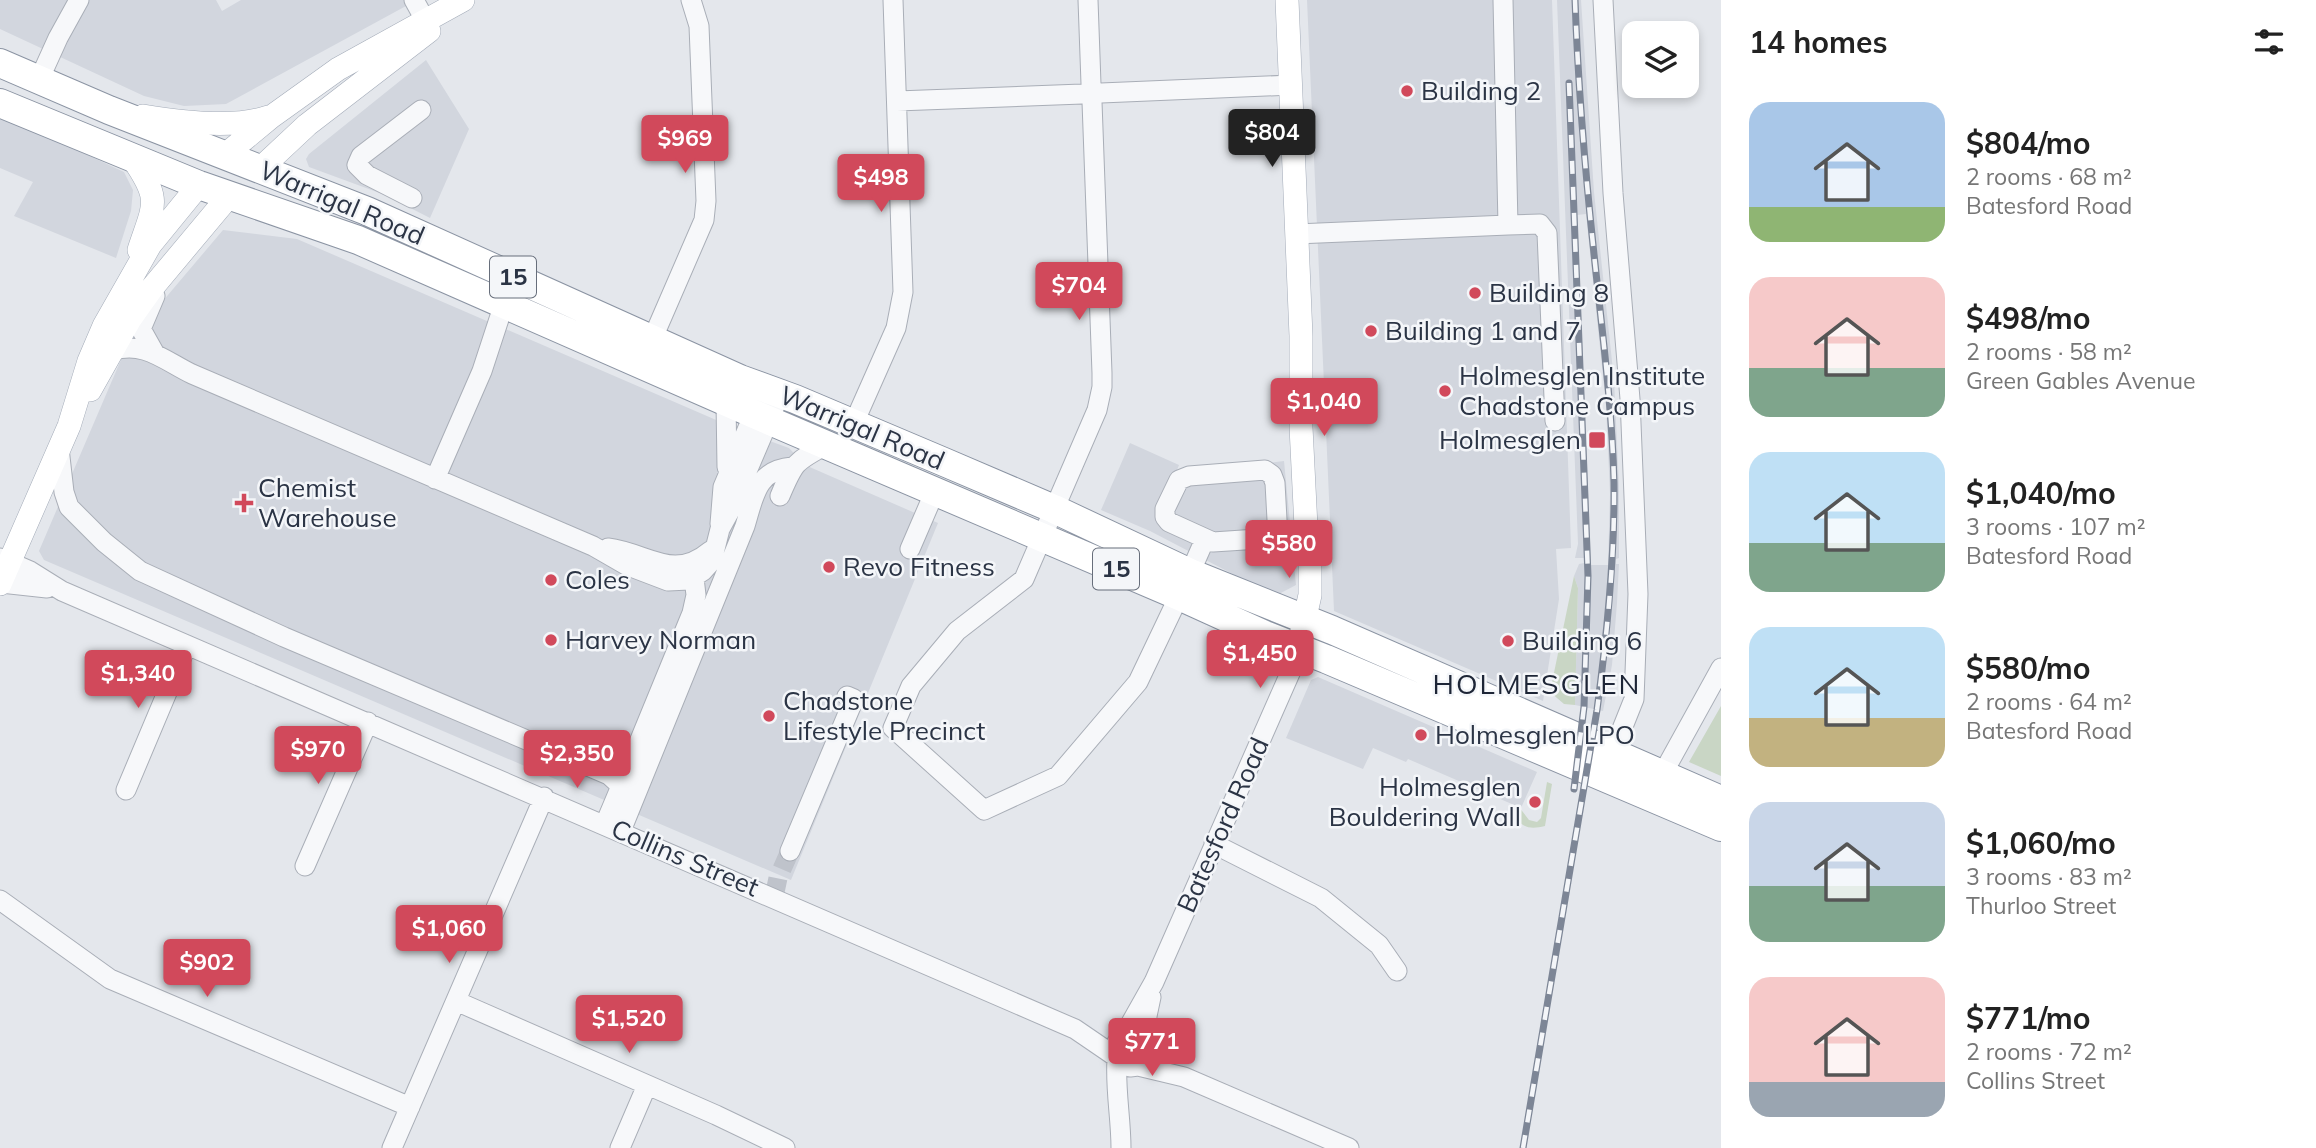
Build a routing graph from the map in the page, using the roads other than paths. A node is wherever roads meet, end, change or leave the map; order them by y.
1 (79, 0) edge
2 (464, 0) edge
3 (691, 0) edge
4 (893, 0) edge
5 (1088, 0) edge
6 (1287, 0) edge
7 (1503, 0) edge
8 (1603, 0) edge
9 (419, 10) edge
10 (0, 63) edge
11 (40, 80) junction
12 (1290, 85) junction
13 (1091, 93) junction
14 (898, 101) junction
15 (0, 103) edge
16 (109, 110) junction
17 (421, 110) dead end
18 (271, 117) junction
19 (225, 155) junction
20 (133, 159) junction
21 (261, 168) junction
22 (199, 185) junction
23 (229, 196) junction
24 (412, 198) dead end
25 (1508, 225) junction
26 (1296, 234) junction
27 (173, 260) junction
28 (126, 282) junction
29 (511, 308) junction
30 (652, 340) junction
31 (112, 351) junction
32 (155, 355) junction
33 (772, 391) junction
34 (726, 402) junction
35 (761, 417) junction
36 (1556, 421) dead end
37 (853, 425) junction
38 (69, 426) junction
39 (826, 445) junction
40 (60, 448) junction
41 (792, 467) junction
42 (435, 479) junction
43 (726, 479) junction
44 (935, 491) junction
45 (780, 496) dead end
46 (1054, 509) junction
47 (720, 528) junction
48 (1041, 537) junction
49 (1278, 538) junction
50 (1205, 539) junction
51 (1310, 545) junction
52 (593, 546) junction
53 (714, 548) junction
54 (910, 549) dead end
55 (3, 572) edge
56 (694, 578) junction
57 (1185, 585) junction
58 (1305, 620) junction
59 (187, 645) junction
60 (1297, 648) junction
61 (1721, 668) edge
62 (847, 696) dead end
63 (368, 722) junction
64 (1612, 754) junction
65 (621, 786) junction
66 (1656, 786) junction
67 (126, 790) dead end
68 (544, 797) junction
69 (1721, 800) edge
70 (613, 827) junction
71 (1721, 827) edge
72 (1214, 844) junction
73 (790, 851) tunnel mouth
74 (305, 866) dead end
75 (0, 901) edge
76 (1397, 971) dead end
77 (1154, 982) junction
78 (456, 1001) junction
79 (1075, 1029) junction
80 (1122, 1037) junction
81 (1146, 1046) junction
82 (1116, 1058) junction
83 (1137, 1066) junction
84 (1184, 1077) junction
85 (647, 1085) junction
86 (410, 1107) junction
87 (1121, 1120) junction
88 (392, 1148) edge
89 (620, 1148) edge
90 (785, 1148) edge
91 (1121, 1148) edge
92 (1349, 1148) edge

1 - 11 street
2 - 9 main road
2 - 21 main road
3 - 30 street
4 - 14 street
5 - 13 street
6 - 12 main road, Batesford Road
7 - 25 street
8 - 64 street
9 - 18 main road
10 - 11 highway, Warrigal Road / 15
11 - 16 highway, Warrigal Road / 15
12 - 13 street
12 - 26 main road, Batesford Road
13 - 14 street
13 - 46 street
14 - 37 street
15 - 20 highway, Warrigal Road / 15
16 - 18 main road
16 - 19 highway, Warrigal Road / 15
17 - 24 street
18 - 19 main road
19 - 21 highway, Warrigal Road / 15
19 - 22 highway
20 - 22 highway, Warrigal Road / 15
20 - 28 main road
21 - 23 highway
21 - 30 highway, Warrigal Road / 15
22 - 23 highway, Warrigal Road / 15
22 - 28 main road
23 - 27 main road
23 - 29 highway, Warrigal Road / 15
25 - 26 street
25 - 36 street
26 - 51 main road, Batesford Road
27 - 31 main road
27 - 32 street
28 - 38 main road
29 - 34 highway, Warrigal Road / 15
29 - 42 street
30 - 33 highway, Warrigal Road / 15
31 - 32 street
31 - 38 main road
32 - 42 street
33 - 35 street
33 - 37 highway, Warrigal Road / 15
34 - 35 highway, Warrigal Road / 15
34 - 43 street
35 - 39 highway, Warrigal Road / 15
35 - 43 street
35 - 47 street
37 - 46 highway, Warrigal Road / 15
38 - 40 main road
39 - 41 street
39 - 44 highway, Warrigal Road / 15
40 - 55 main road
40 - 65 street
41 - 45 street
41 - 70 street
42 - 52 street
43 - 47 street
44 - 48 highway, Warrigal Road / 15
44 - 54 street
46 - 48 street
46 - 57 highway, Warrigal Road / 15
47 - 53 street
48 - 57 highway, Warrigal Road / 15
48 - 57 street
49 - 50 street
49 - 50 street
49 - 51 street
50 - 57 street
51 - 58 main road, Batesford Road
52 - 53 street
52 - 56 street
53 - 56 street
55 - 59 street, Collins Street
56 - 65 street
57 - 58 highway, Warrigal Road / 15
57 - 60 highway, Warrigal Road / 15
58 - 60 main road, Batesford Road
58 - 64 highway, Warrigal Road / 15
59 - 63 street, Collins Street
59 - 67 street
60 - 66 highway, Warrigal Road / 15
60 - 72 street, Batesford Road
61 - 66 street
62 - 73 street
63 - 68 street, Collins Street
63 - 74 street
64 - 66 highway, Warrigal Road / 15
65 - 70 street
66 - 69 highway, Warrigal Road / 15
66 - 71 highway, Warrigal Road / 15
68 - 70 street, Collins Street
68 - 78 street
70 - 79 street, Collins Street
72 - 76 street
72 - 77 street, Batesford Road
75 - 86 street
77 - 80 street, Batesford Road
77 - 81 street, Batesford Road
78 - 85 street
78 - 86 street
79 - 80 street, Collins Street
79 - 82 street, Collins Street
80 - 81 street
80 - 82 street
81 - 83 street
81 - 84 street
82 - 83 street
82 - 87 street
83 - 84 street
83 - 87 street
84 - 92 street
85 - 89 street
85 - 90 street
86 - 88 street
87 - 91 street

